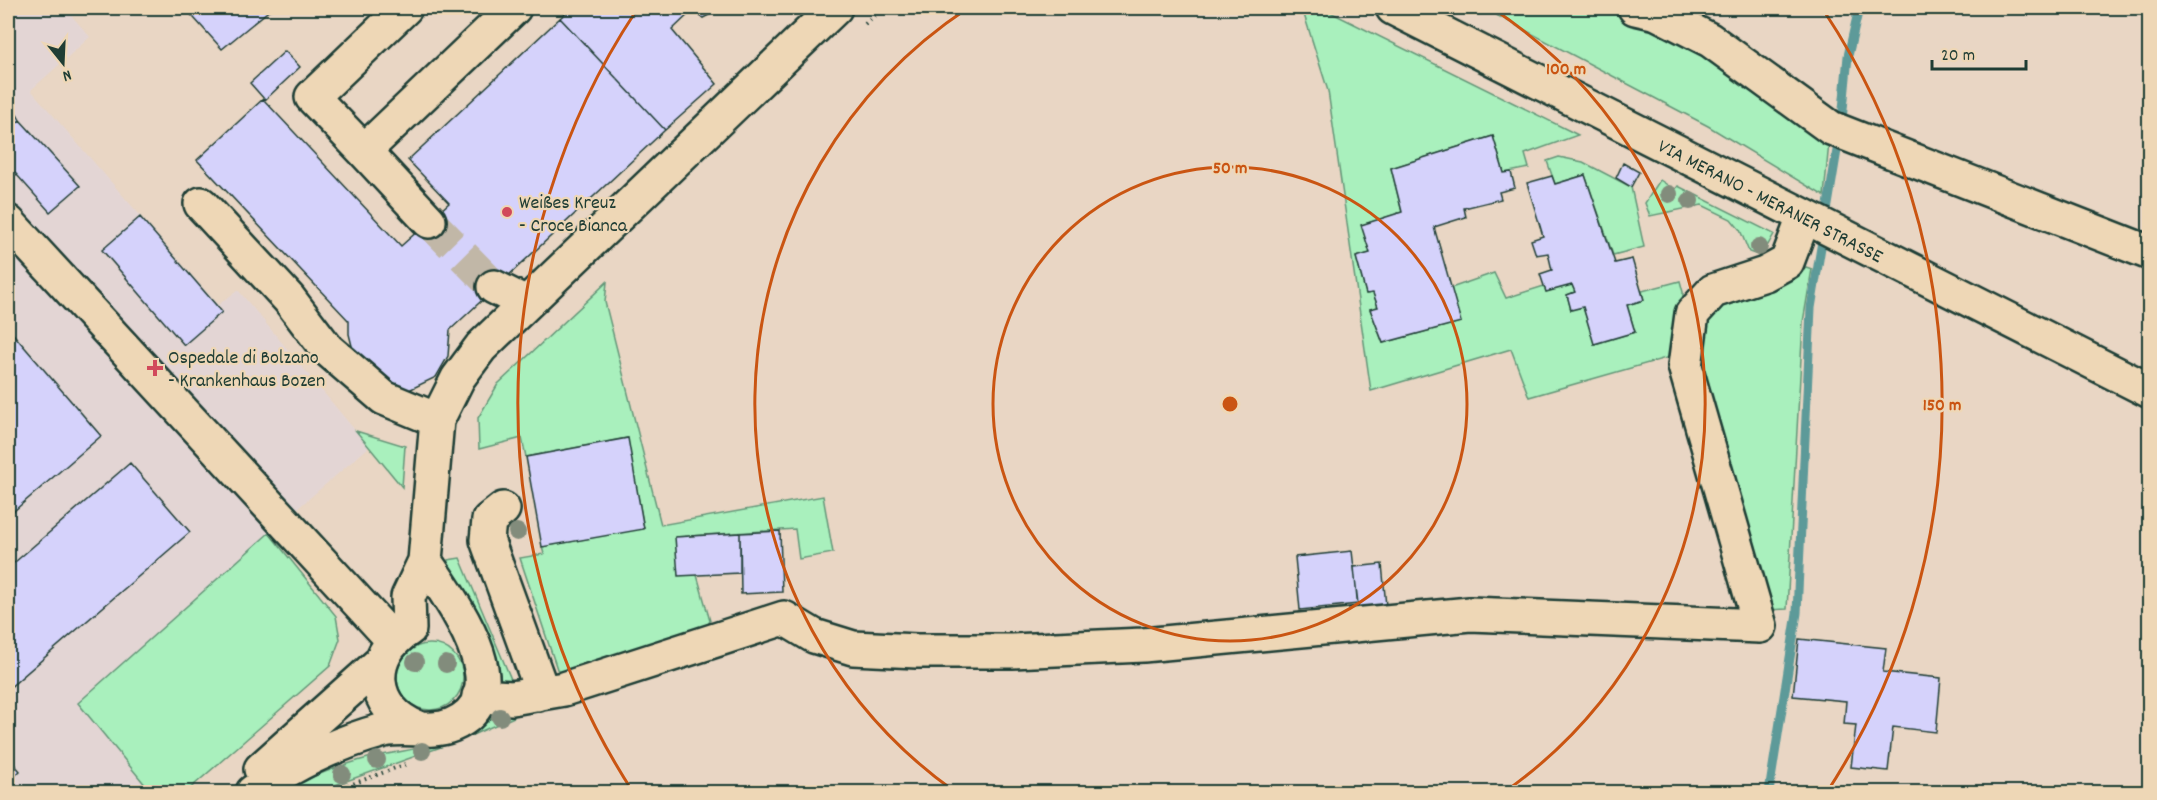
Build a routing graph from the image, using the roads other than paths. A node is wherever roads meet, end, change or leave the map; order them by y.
1 (405, 8) edge
2 (514, 8) edge
3 (835, 8) edge
4 (1635, 8) edge
5 (1411, 10) edge
6 (364, 151) junction
7 (201, 204) dead end
8 (429, 221) tunnel mouth
9 (8, 222) edge
10 (1821, 225) junction
11 (2150, 253) edge
12 (494, 287) tunnel mouth
13 (526, 303) junction
14 (2150, 391) edge
15 (437, 420) junction
16 (503, 509) dead end
17 (425, 561) junction
18 (394, 644) junction
19 (479, 656) junction
20 (538, 694) junction
21 (479, 696) junction
22 (418, 728) junction
23 (237, 792) edge
24 (254, 792) edge

1 - 6 main road
2 - 6 main road
3 - 13 main road
4 - 11 main road
5 - 10 main road, VIA MERANO - MERANER STRASSE
6 - 8 main road
7 - 15 main road
9 - 18 main road
10 - 14 main road, VIA MERANO - MERANER STRASSE
10 - 20 main road
12 - 13 main road
13 - 15 main road
15 - 17 main road
16 - 20 main road
17 - 18 main road
17 - 19 main road
18 - 19 main road
18 - 22 main road
18 - 23 main road
19 - 21 main road
20 - 21 main road
21 - 22 main road
22 - 24 main road

